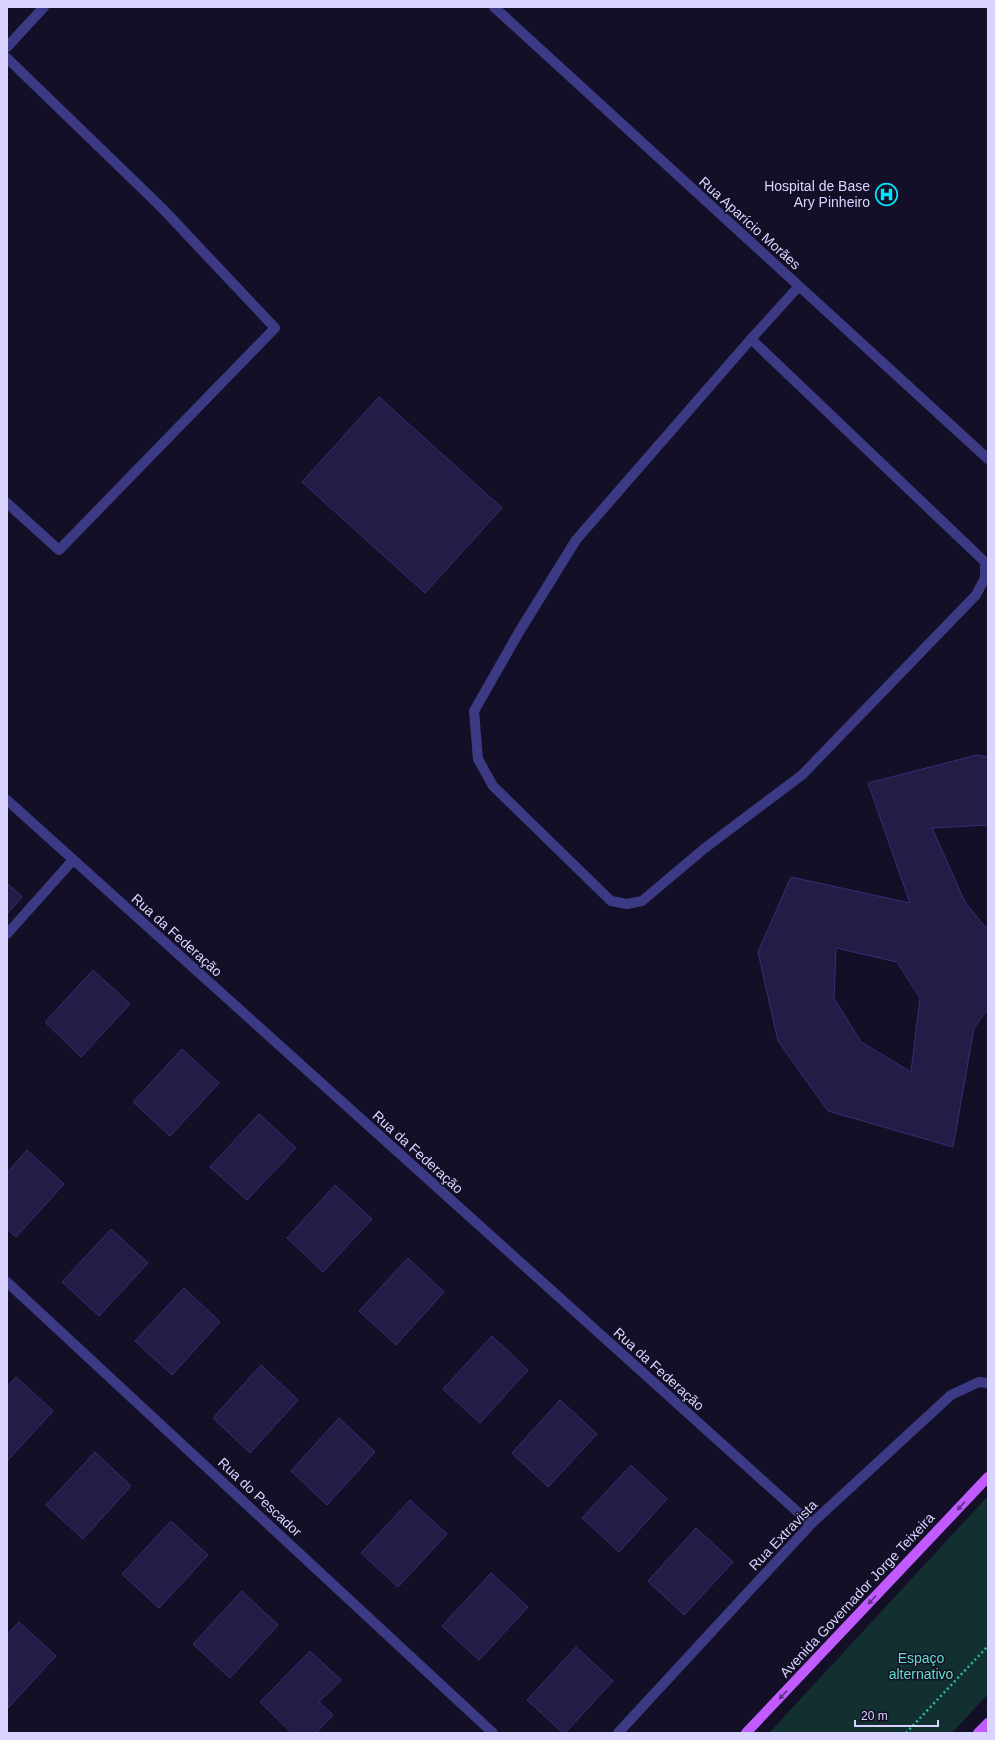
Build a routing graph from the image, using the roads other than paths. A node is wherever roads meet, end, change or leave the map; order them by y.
1 (44, 7) edge
2 (494, 7) edge
3 (7, 47) edge
4 (7, 58) edge
5 (799, 286) junction
6 (751, 339) junction
7 (988, 459) edge
8 (7, 503) edge
9 (7, 800) edge
10 (73, 860) junction
11 (7, 934) edge
12 (7, 1282) edge
13 (988, 1382) edge
14 (988, 1477) edge
15 (811, 1524) junction
16 (988, 1723) edge
17 (493, 1733) edge
18 (618, 1733) edge
19 (746, 1733) edge
20 (978, 1733) edge

1 - 3 street
2 - 5 street, Rua Aparício Morães
4 - 8 street
5 - 6 street
5 - 7 street, Rua Aparício Morães
6 - 6 street
9 - 10 street, Rua da Federação
10 - 11 street
10 - 15 street, Rua da Federação
12 - 17 street, Rua do Pescador
13 - 15 street, Rua Extravista
14 -> 19 main road, Avenida Governador Jorge Teixeira
15 - 18 street, Rua Extravista
16 - 20 main road

